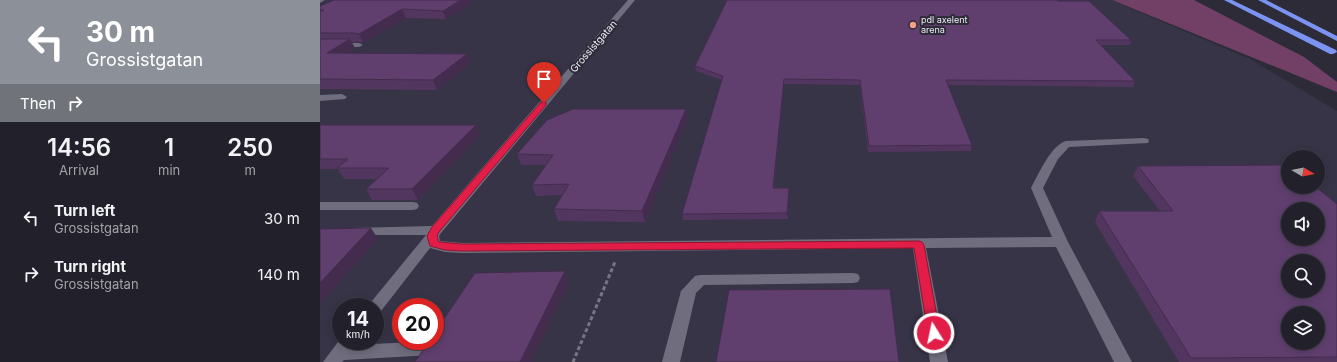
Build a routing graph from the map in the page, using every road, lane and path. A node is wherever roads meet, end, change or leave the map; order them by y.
1 (632, 0) edge
2 (1227, 0) edge
3 (1242, 0) edge
4 (1261, 0) edge
5 (1337, 39) edge
6 (320, 45) edge
7 (359, 45) edge
8 (1335, 53) edge
9 (342, 97) dead end
10 (320, 98) edge
11 (1144, 141) dead end
12 (320, 206) edge
13 (413, 206) dead end
14 (343, 232) edge
15 (434, 233) junction
16 (1061, 242) junction
17 (919, 245) junction
18 (622, 247) junction
19 (853, 278) dead end
20 (382, 298) edge
21 (392, 350) edge
22 (340, 352) edge
23 (573, 362) edge
24 (670, 362) edge
25 (939, 362) edge
26 (1122, 362) edge

1 - 15 street, Grossistgatan
2 - 8 highway
3 - 8 highway
4 - 5 highway
6 - 7 street
9 - 10 street
11 - 16 street
12 - 13 street
14 - 15 street
15 - 18 street
15 - 20 street, Grossistgatan
16 - 17 street
16 - 26 street
17 - 18 street
17 - 25 street
18 - 23 path
19 - 24 street
21 - 22 street

